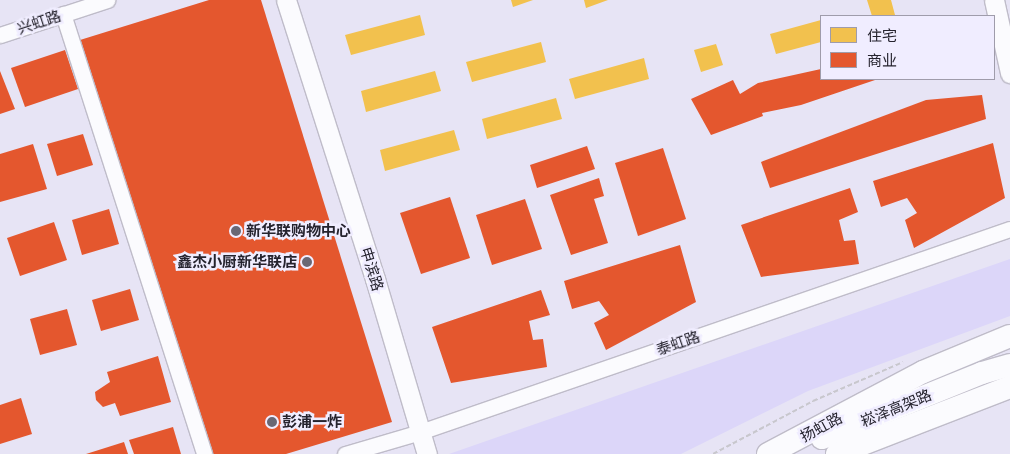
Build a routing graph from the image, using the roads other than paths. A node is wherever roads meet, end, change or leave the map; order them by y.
1 (107, 0) edge
2 (286, 0) edge
3 (994, 0) edge
4 (62, 14) junction
5 (0, 35) edge
6 (1010, 73) edge
7 (1010, 228) edge
8 (1010, 336) edge
9 (1010, 344) edge
10 (1010, 365) edge
11 (1010, 387) edge
12 (1010, 392) edge
13 (420, 432) junction
14 (204, 454) edge
15 (345, 454) edge
16 (427, 454) edge
17 (769, 454) edge
18 (782, 454) edge
19 (837, 454) edge
20 (853, 454) edge

1 - 4 street, 兴虹路
2 - 13 main road, 申滨路
3 - 6 main road
4 - 5 street, 兴虹路
4 - 14 street
7 - 13 street, 泰虹路
8 - 17 highway
9 - 17 main road, 扬虹路
10 - 18 highway, 崧泽高架路
11 - 19 highway, 崧泽高架路
12 - 20 main road
13 - 15 street, 泰虹路
13 - 16 main road, 申滨路

